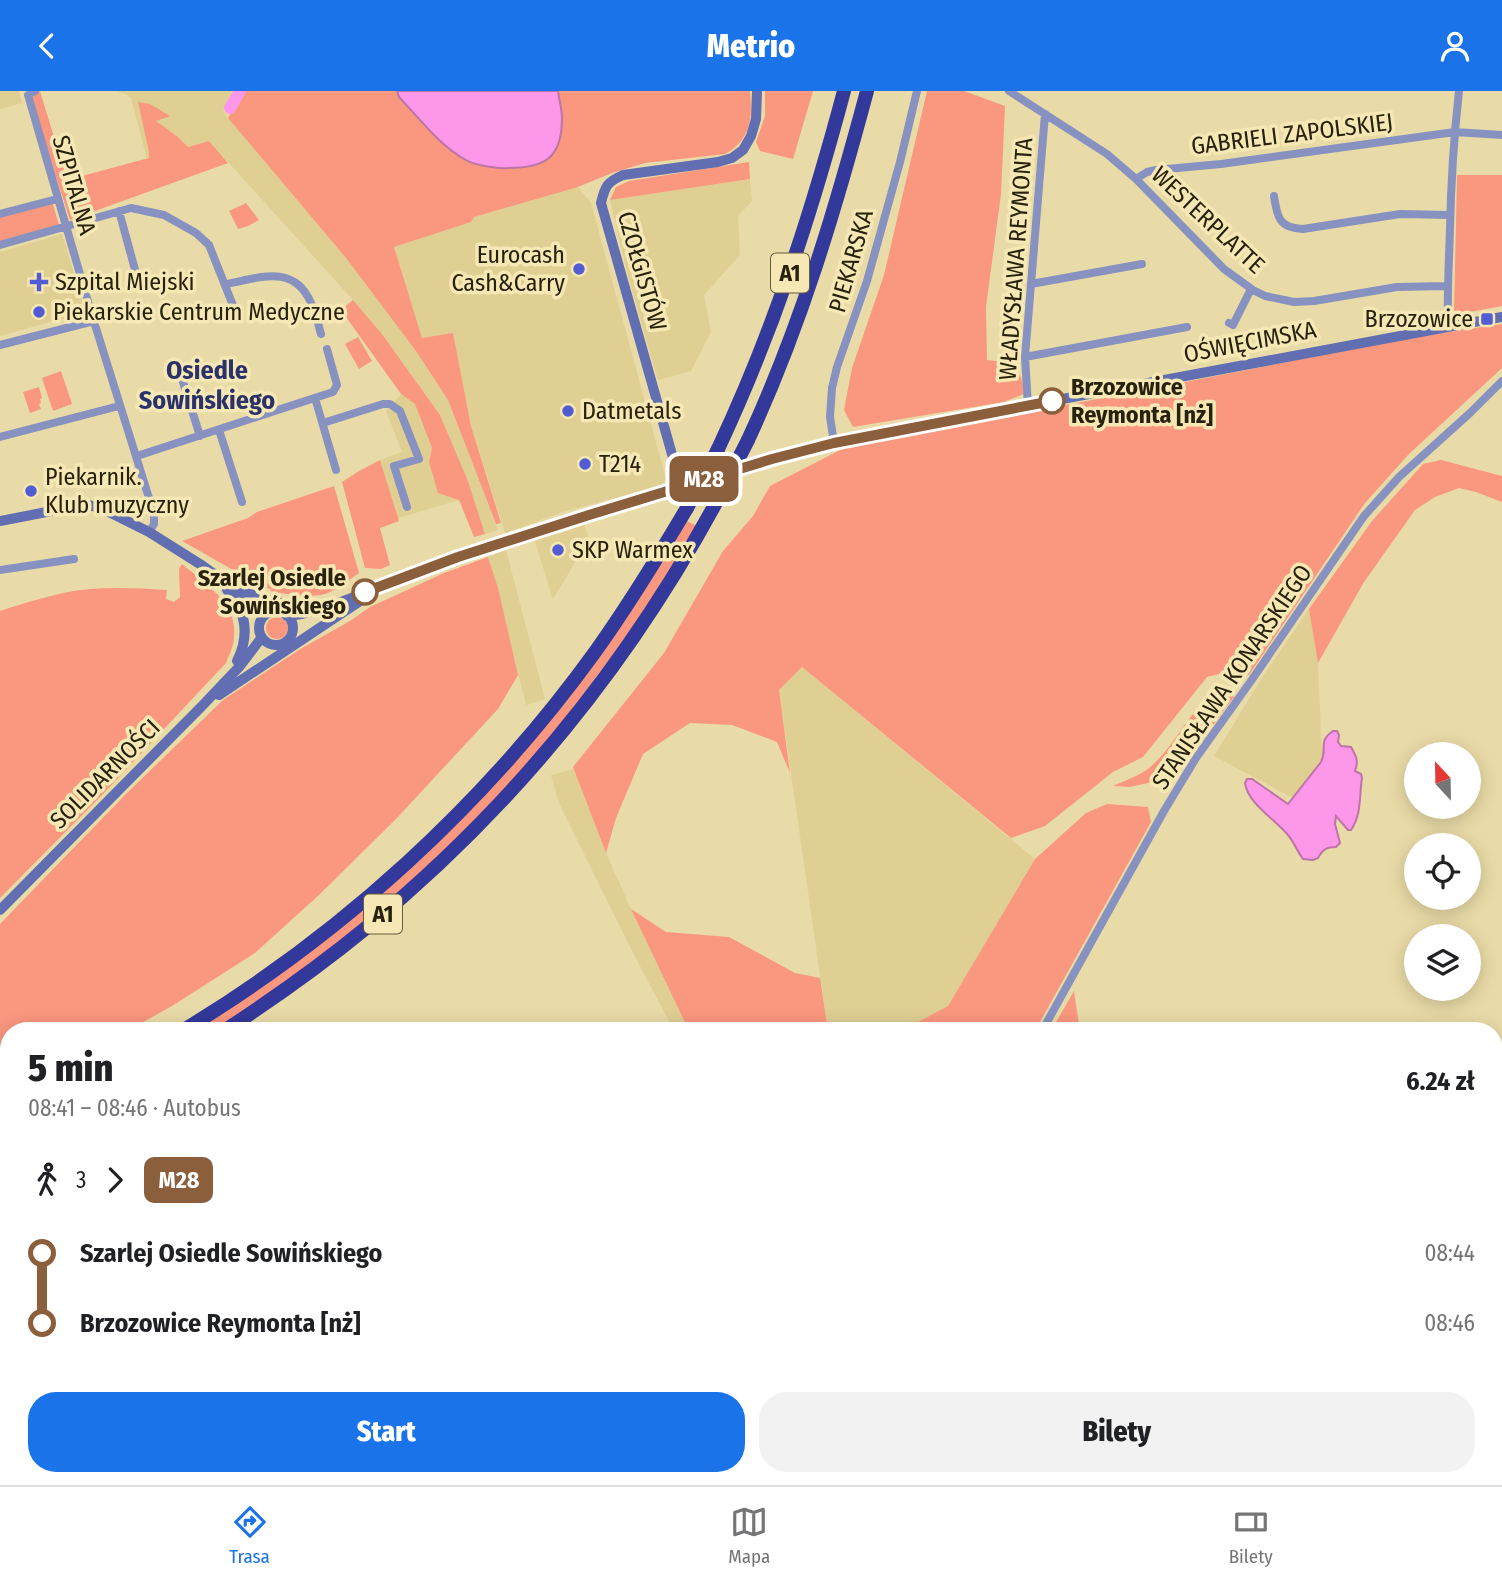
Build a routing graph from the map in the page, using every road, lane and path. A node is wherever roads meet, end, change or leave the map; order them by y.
1 (35, 91) edge
2 (757, 91) edge
3 (844, 91) edge
4 (867, 91) edge
5 (916, 91) edge
6 (1009, 91) edge
7 (1459, 91) edge
8 (1045, 114) junction
9 (1455, 132) junction
10 (1502, 135) edge
11 (1136, 179) junction
12 (1274, 196) dead end
13 (57, 199) junction
14 (119, 211) junction
15 (0, 214) edge
16 (1450, 215) junction
17 (66, 226) junction
18 (0, 246) edge
19 (1142, 264) dead end
20 (136, 277) dead end
21 (226, 284) junction
22 (1031, 284) junction
23 (1447, 286) junction
24 (1251, 289) junction
25 (236, 313) dead end
26 (1502, 317) edge
27 (94, 321) junction
28 (1229, 323) dead end
29 (1448, 326) junction
30 (1187, 327) dead end
31 (321, 334) dead end
32 (0, 345) edge
33 (327, 349) dead end
34 (1025, 357) junction
35 (182, 366) dead end
36 (1502, 381) edge
37 (315, 398) junction
38 (1028, 405) junction
39 (120, 406) junction
40 (323, 423) junction
41 (219, 430) junction
42 (0, 436) edge
43 (200, 436) junction
44 (834, 443) junction
45 (137, 456) junction
46 (336, 470) dead end
47 (679, 487) junction
48 (242, 502) dead end
49 (407, 507) dead end
50 (0, 521) edge
51 (149, 532) junction
52 (74, 559) dead end
53 (0, 570) edge
54 (213, 574) junction
55 (385, 585) junction
56 (336, 604) junction
57 (288, 615) junction
58 (265, 617) junction
59 (293, 627) junction
60 (266, 640) junction
61 (216, 691) junction
62 (202, 706) junction
63 (0, 910) edge
64 (196, 1022) edge
65 (237, 1022) edge
66 (1047, 1022) edge

1 - 13 street, SZPITALNA
2 - 47 street, CZOŁGISTÓW
3 - 64 highway, A1, bridge
4 - 65 highway, A1, bridge
5 - 44 street, PIEKARSKA
6 - 8 street, WESTERPLATTE
7 - 9 street
8 - 11 street, WESTERPLATTE
8 - 22 street, WŁADYSŁAWA REYMONTA
9 - 10 street, GABRIELI ZAPOLSKIEJ
9 - 11 street, GABRIELI ZAPOLSKIEJ
9 - 16 street
11 - 24 street, WESTERPLATTE
12 - 16 street
13 - 15 street
13 - 17 street, SZPITALNA
14 - 17 street
14 - 20 street
14 - 21 street
16 - 23 street
17 - 18 street
17 - 27 street, SZPITALNA
19 - 22 street
21 - 25 street
21 - 31 street
22 - 34 street, WŁADYSŁAWA REYMONTA
23 - 24 street, WESTERPLATTE
23 - 29 street
24 - 28 street
26 - 29 street, OŚWIĘCIMSKA
27 - 32 street
27 - 39 street, SZPITALNA
29 - 38 street, OŚWIĘCIMSKA
30 - 34 street
33 - 37 street
34 - 38 street, WŁADYSŁAWA REYMONTA
35 - 43 street
36 - 66 street, STANISŁAWA KONARSKIEGO
37 - 40 street
37 - 41 street
38 - 44 street, OŚWIĘCIMSKA
39 - 42 street
39 - 45 street, SZPITALNA
40 - 46 street
40 - 49 street
41 - 43 street
41 - 48 street
43 - 45 street
44 - 47 street, OŚWIĘCIMSKA
45 - 51 street, SZPITALNA
47 - 55 street, OŚWIĘCIMSKA
50 - 51 street
51 - 54 street
52 - 53 street
54 - 56 street
54 - 58 street
54 - 61 street
55 - 56 street
55 - 62 street
56 - 57 street
56 - 59 street
57 - 58 street
57 - 59 street
58 - 60 street
59 - 60 street
60 - 61 street, SOLIDARNOŚCI
61 - 62 street, SOLIDARNOŚCI
62 - 63 street, SOLIDARNOŚCI

